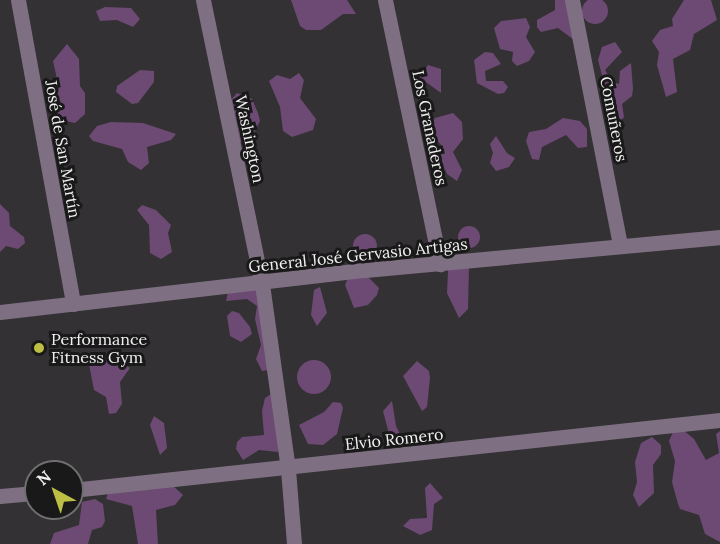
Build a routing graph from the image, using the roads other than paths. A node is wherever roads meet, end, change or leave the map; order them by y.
1 (18, 0) edge
2 (203, 0) edge
3 (385, 0) edge
4 (572, 0) edge
5 (720, 237) edge
6 (620, 245) junction
7 (440, 264) junction
8 (262, 284) junction
9 (73, 304) junction
10 (0, 312) edge
11 (720, 420) edge
12 (288, 469) junction
13 (84, 488) edge
14 (24, 494) edge
15 (0, 496) edge
16 (294, 544) edge

1 - 9 street, José de San Martín
2 - 8 street, Washington
3 - 7 street, Los Granaderos
4 - 6 street, Comuñeros
5 - 6 street, General José Gervasio Artigas
6 - 7 street, General José Gervasio Artigas
7 - 8 street, General José Gervasio Artigas
8 - 9 street, General José Gervasio Artigas
8 - 12 street, Washington
9 - 10 street, General José Gervasio Artigas
11 - 12 street, Elvio Romero
12 - 13 street, Elvio Romero
12 - 16 street, Washington
14 - 15 street

